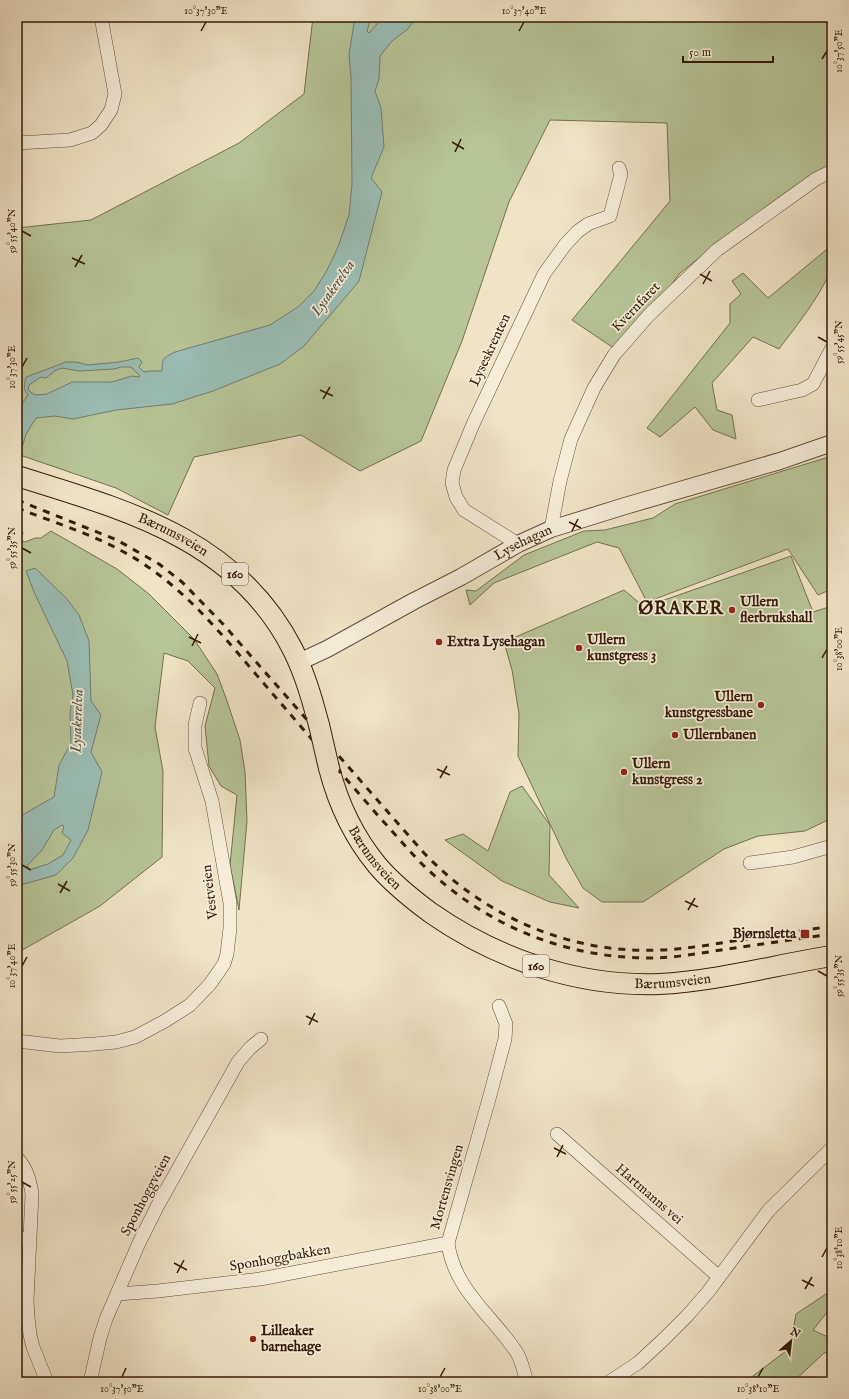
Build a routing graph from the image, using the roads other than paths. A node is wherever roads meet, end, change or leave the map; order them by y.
1 (101, 17) edge
2 (17, 143) edge
3 (619, 168) dead end
4 (832, 171) edge
5 (832, 348) edge
6 (758, 400) dead end
7 (832, 443) edge
8 (17, 476) edge
9 (551, 529) junction
10 (518, 544) junction
11 (299, 662) junction
12 (200, 703) dead end
13 (832, 846) edge
14 (750, 863) dead end
15 (832, 956) edge
16 (499, 1006) dead end
17 (261, 1039) dead end
18 (17, 1041) edge
19 (557, 1134) dead end
20 (832, 1148) edge
21 (17, 1158) edge
22 (23, 1239) edge
23 (448, 1243) junction
24 (719, 1278) junction
25 (117, 1294) junction
26 (47, 1382) edge
27 (90, 1382) edge
28 (527, 1382) edge
29 (609, 1382) edge

1 - 2 street
3 - 10 street, Lyseskrenten
4 - 9 street, Kvernfaret
5 - 6 street
7 - 9 street, Lysehagan
8 - 11 main road, Bærumsveien / 160
9 - 10 street, Lysehagan
10 - 11 street, Lysehagan
11 - 15 main road, Bærumsveien / 160, bridge
12 - 18 street, Vestveien
13 - 14 street
16 - 23 street, Mortensvingen
17 - 25 street, Sponhoggveien
19 - 24 street, Hartmanns vei
20 - 24 street
21 - 22 street
22 - 26 street
23 - 25 street, Sponhoggbakken
23 - 28 street, Mortensvingen
24 - 29 street
25 - 27 street, Sponhoggveien

